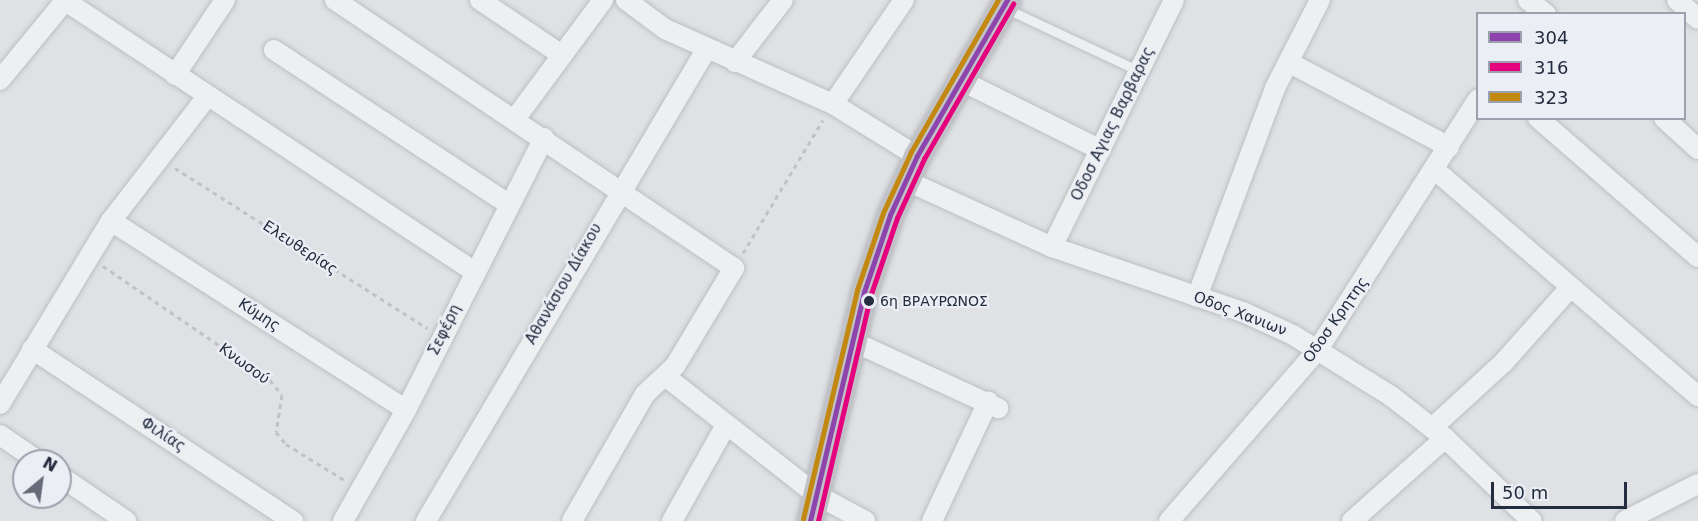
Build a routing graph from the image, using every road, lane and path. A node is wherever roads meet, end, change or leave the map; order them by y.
1 (225, 0) edge
2 (335, 0) edge
3 (480, 0) edge
4 (603, 0) edge
5 (626, 0) edge
6 (783, 0) edge
7 (904, 0) edge
8 (1174, 0) edge
9 (1320, 0) edge
10 (1677, 0) edge
11 (65, 1) edge
12 (1005, 4) edge
13 (90, 5) edge
14 (1698, 18) edge
15 (274, 50) dead end
16 (706, 50) junction
17 (559, 53) junction
18 (735, 62) junction
19 (1290, 63) junction
20 (1140, 71) junction
21 (175, 75) junction
22 (0, 80) edge
23 (962, 81) junction
24 (206, 98) junction
25 (1476, 102) edge
26 (833, 104) junction
27 (515, 118) junction
28 (1540, 120) edge
29 (1666, 120) edge
30 (544, 138) junction
31 (1449, 147) junction
32 (1698, 149) edge
33 (1101, 150) junction
34 (917, 156) junction
35 (159, 158) junction
36 (1435, 170) junction
37 (905, 180) junction
38 (619, 190) junction
39 (507, 203) junction
40 (111, 221) junction
41 (1052, 248) junction
42 (89, 256) junction
43 (1698, 257) edge
44 (734, 268) junction
45 (474, 271) junction
46 (1569, 289) junction
47 (1197, 297) junction
48 (442, 336) junction
49 (852, 341) junction
50 (32, 349) junction
51 (1317, 351) junction
52 (665, 376) junction
53 (1698, 396) edge
54 (0, 404) edge
55 (406, 410) junction
56 (726, 425) junction
57 (1439, 433) junction
58 (0, 435) edge
59 (21, 449) edge
60 (72, 484) edge
61 (1698, 484) edge
62 (361, 489) junction
63 (817, 495) junction
64 (126, 521) edge
65 (293, 521) edge
66 (343, 521) edge
67 (426, 521) edge
68 (572, 521) edge
69 (672, 521) edge
70 (810, 521) edge
71 (865, 521) edge
72 (932, 521) edge
73 (1168, 521) edge
74 (1352, 521) edge
75 (1532, 521) edge
76 (1624, 521) edge

1 - 21 street
2 - 27 street
3 - 17 street
4 - 17 street
5 - 16 street
6 - 18 street
7 - 26 street
8 - 20 street, Οδοσ Αγιας Βαρβαρας
9 - 19 street
10 - 14 street
11 - 13 street
11 - 22 street
12 - 20 lane
12 - 23 main road
13 - 21 street
15 - 39 street
16 - 18 street
16 - 38 street, Αθανάσιου Δίακου
17 - 27 street
18 - 26 street
19 - 31 street
19 - 47 street
20 - 33 street, Οδοσ Αγιας Βαρβαρας
21 - 24 street
23 - 33 street
23 - 34 main road
24 - 35 street
24 - 45 street
25 - 31 street, Οδοσ Κρητης
26 - 34 street
26 - 44 path
27 - 30 street
28 - 43 street
29 - 32 street
30 - 38 street
30 - 39 street, Σεφέρη
31 - 36 street, Οδοσ Κρητης
33 - 41 street, Οδοσ Αγιας Βαρβαρας
34 - 37 main road
35 - 40 street
35 - 48 path, Ελευθερίας
36 - 46 street
36 - 51 street, Οδοσ Κρητης
37 - 41 street, Οδος Χανιων
37 - 49 main road
38 - 44 street
38 - 67 street, Αθανάσιου Δίακου
39 - 45 street, Σεφέρη
40 - 42 street
40 - 55 street, Κύμης
41 - 47 street, Οδος Χανιων
42 - 50 street
42 - 62 path, Κνωσού
44 - 52 street
45 - 48 street, Σεφέρη
46 - 53 street
46 - 57 street
47 - 51 street, Οδος Χανιων
48 - 55 street, Σεφέρη
49 - 63 main road
49 - 72 street
50 - 54 street
50 - 65 street, Φιλίας
51 - 57 street, Οδος Χανιων
51 - 73 street, Οδοσ Κρητης
52 - 56 street
52 - 68 street
55 - 62 street, Σεφέρη
56 - 63 street
56 - 69 street
57 - 74 street
57 - 75 street, Οδος Χανιων
58 - 59 street
60 - 64 street
61 - 76 street
62 - 66 street, Σεφέρη
63 - 70 main road
63 - 71 street

